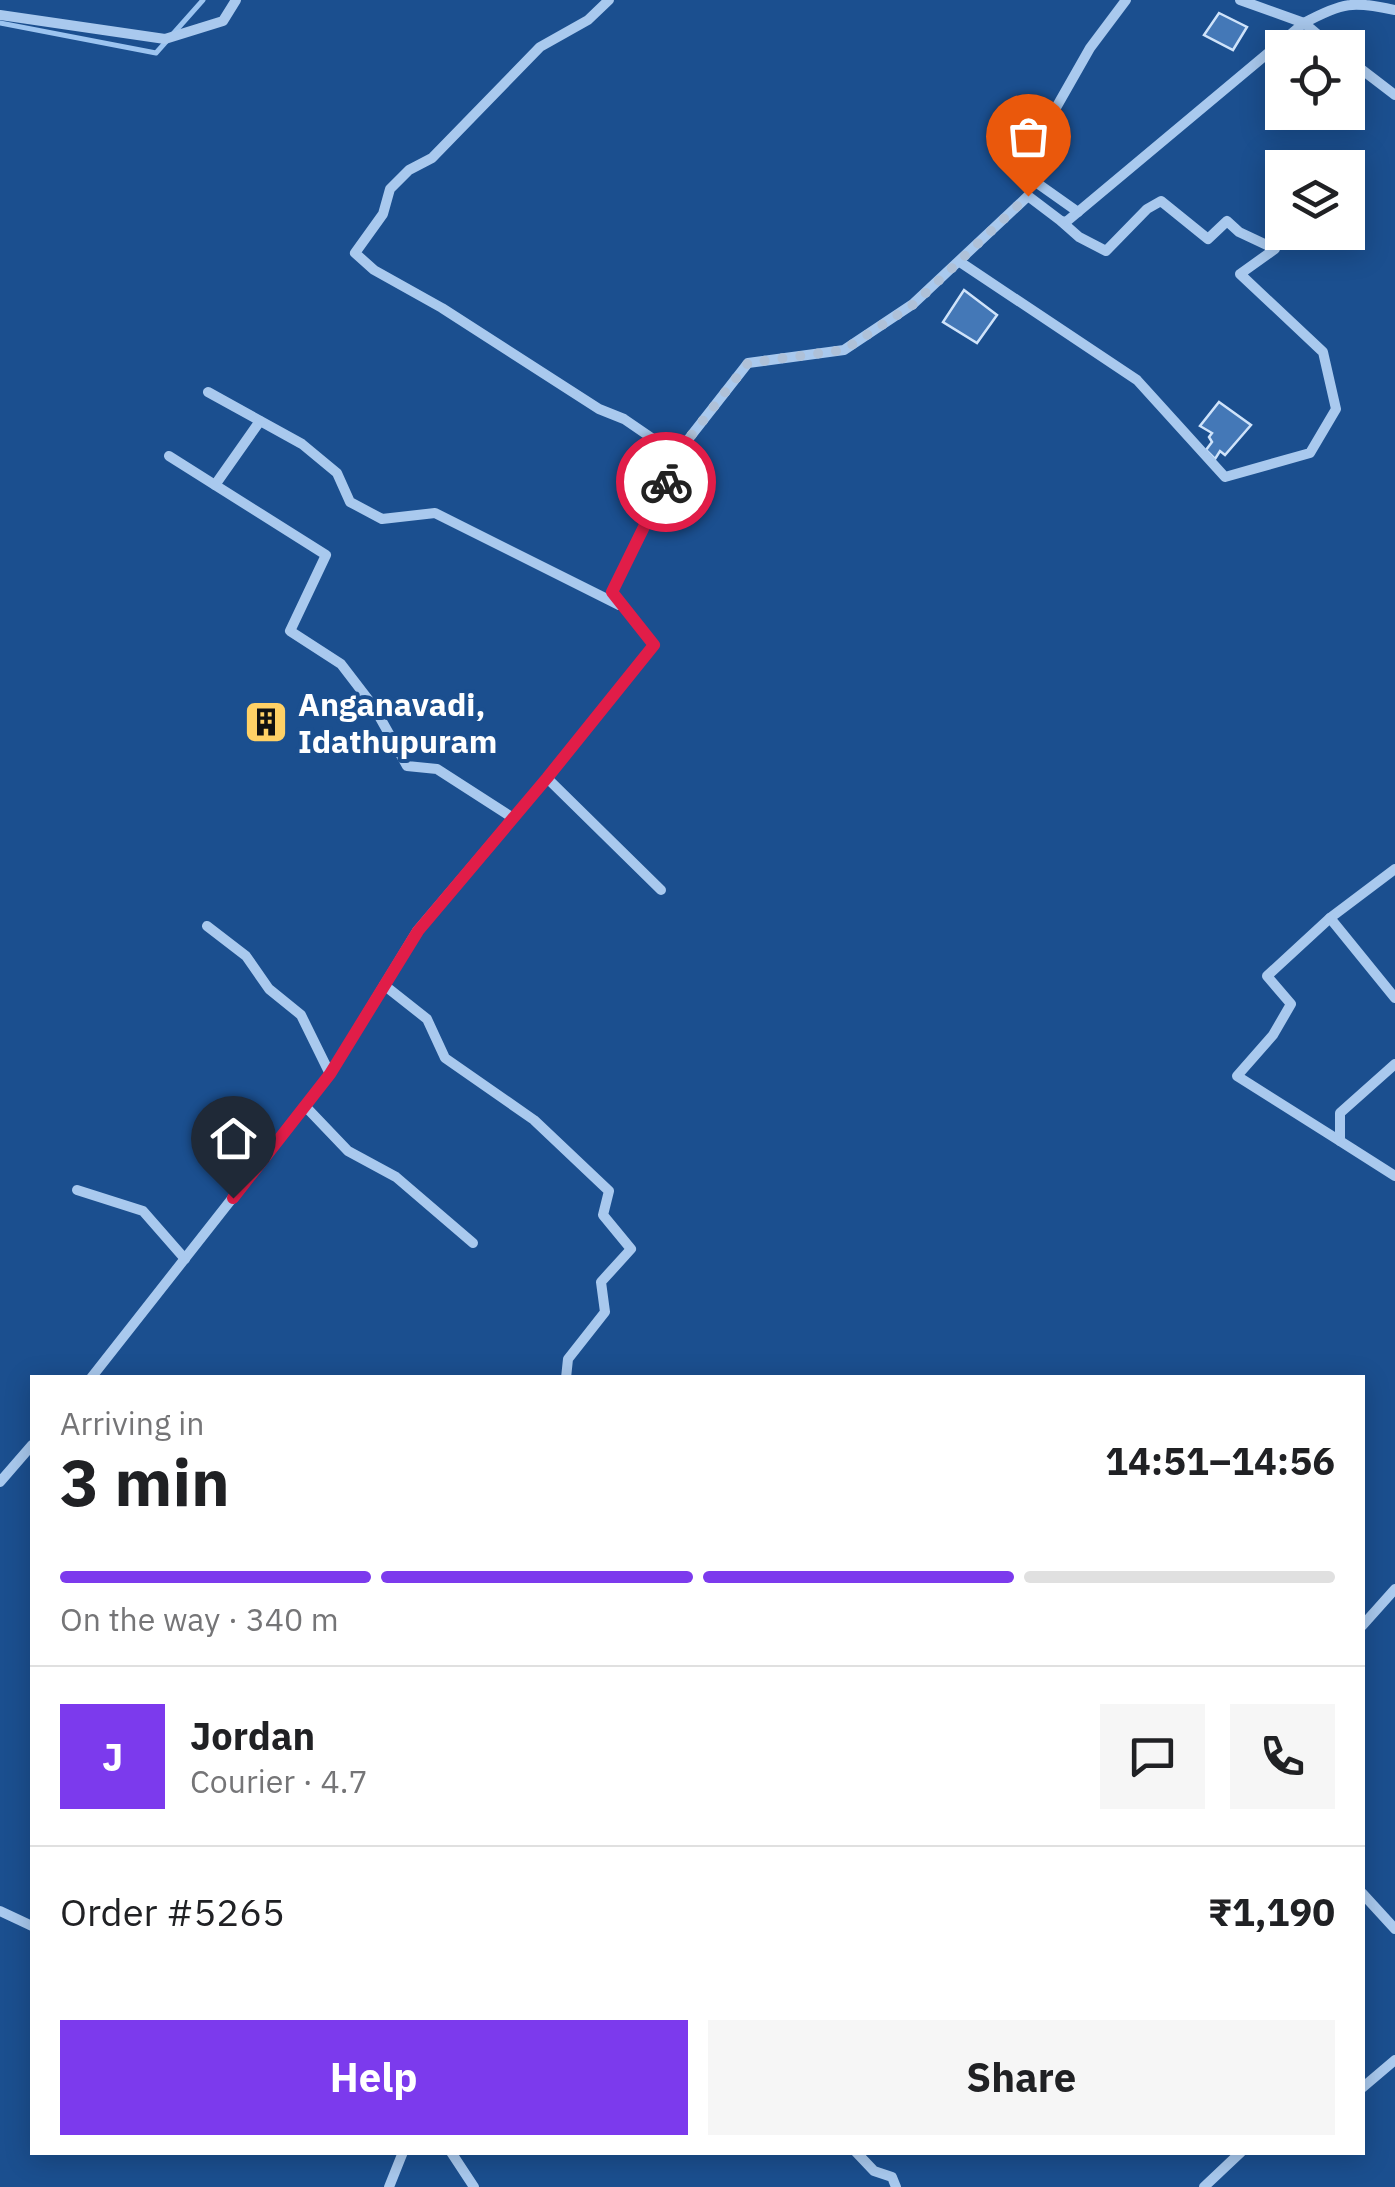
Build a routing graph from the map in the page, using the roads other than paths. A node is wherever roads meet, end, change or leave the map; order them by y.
1 (236, 0) edge
2 (609, 0) edge
3 (1126, 0) edge
4 (1240, 0) edge
5 (1395, 10) edge
6 (0, 14) edge
7 (1304, 23) junction
8 (1312, 30) edge
9 (1365, 72) edge
10 (1395, 95) edge
11 (1078, 212) junction
12 (1061, 221) junction
13 (960, 262) junction
14 (208, 392) dead end
15 (260, 421) junction
16 (169, 456) dead end
17 (678, 456) junction
18 (215, 486) junction
19 (624, 607) junction
20 (547, 778) junction
21 (514, 818) junction
22 (1395, 869) edge
23 (661, 890) dead end
24 (1330, 918) junction
25 (207, 926) dead end
26 (384, 985) junction
27 (1395, 998) edge
28 (1395, 1064) edge
29 (330, 1074) junction
30 (305, 1106) junction
31 (1340, 1141) junction
32 (1395, 1176) edge
33 (77, 1190) dead end
34 (473, 1243) dead end
35 (185, 1258) junction
36 (96, 1375) edge
37 (566, 1375) edge
38 (30, 1447) edge
39 (0, 1482) edge
40 (1395, 1589) edge
41 (1365, 1623) edge
42 (1365, 1896) edge
43 (1372, 1906) junction
44 (0, 1911) edge
45 (1365, 1913) edge
46 (30, 1925) edge
47 (1395, 1930) edge
48 (1395, 2060) edge
49 (1365, 2085) edge
50 (402, 2155) edge
51 (453, 2155) edge
52 (859, 2155) edge
53 (1239, 2155) edge
54 (390, 2187) edge
55 (474, 2187) edge
56 (896, 2187) edge
57 (1204, 2187) edge

1 - 6 street
2 - 17 street
3 - 11 street
4 - 7 street
5 - 7 street
7 - 8 street
7 - 11 street
9 - 10 street
11 - 12 street
12 - 13 street
12 - 13 street
13 - 17 street
14 - 15 street
15 - 18 street
15 - 19 street
16 - 18 street
17 - 19 street
18 - 21 street
19 - 20 street
20 - 21 street
20 - 23 street
21 - 26 street
22 - 24 street
24 - 27 street
24 - 31 street
25 - 29 street
26 - 29 street
26 - 37 street
28 - 31 street
29 - 30 street
30 - 34 street
30 - 35 street
31 - 32 street
33 - 35 street
35 - 36 street
38 - 39 street
40 - 41 street
42 - 43 street
43 - 45 street
43 - 47 street
44 - 46 street
48 - 49 street
50 - 54 street
51 - 55 street
52 - 56 street
53 - 57 street

